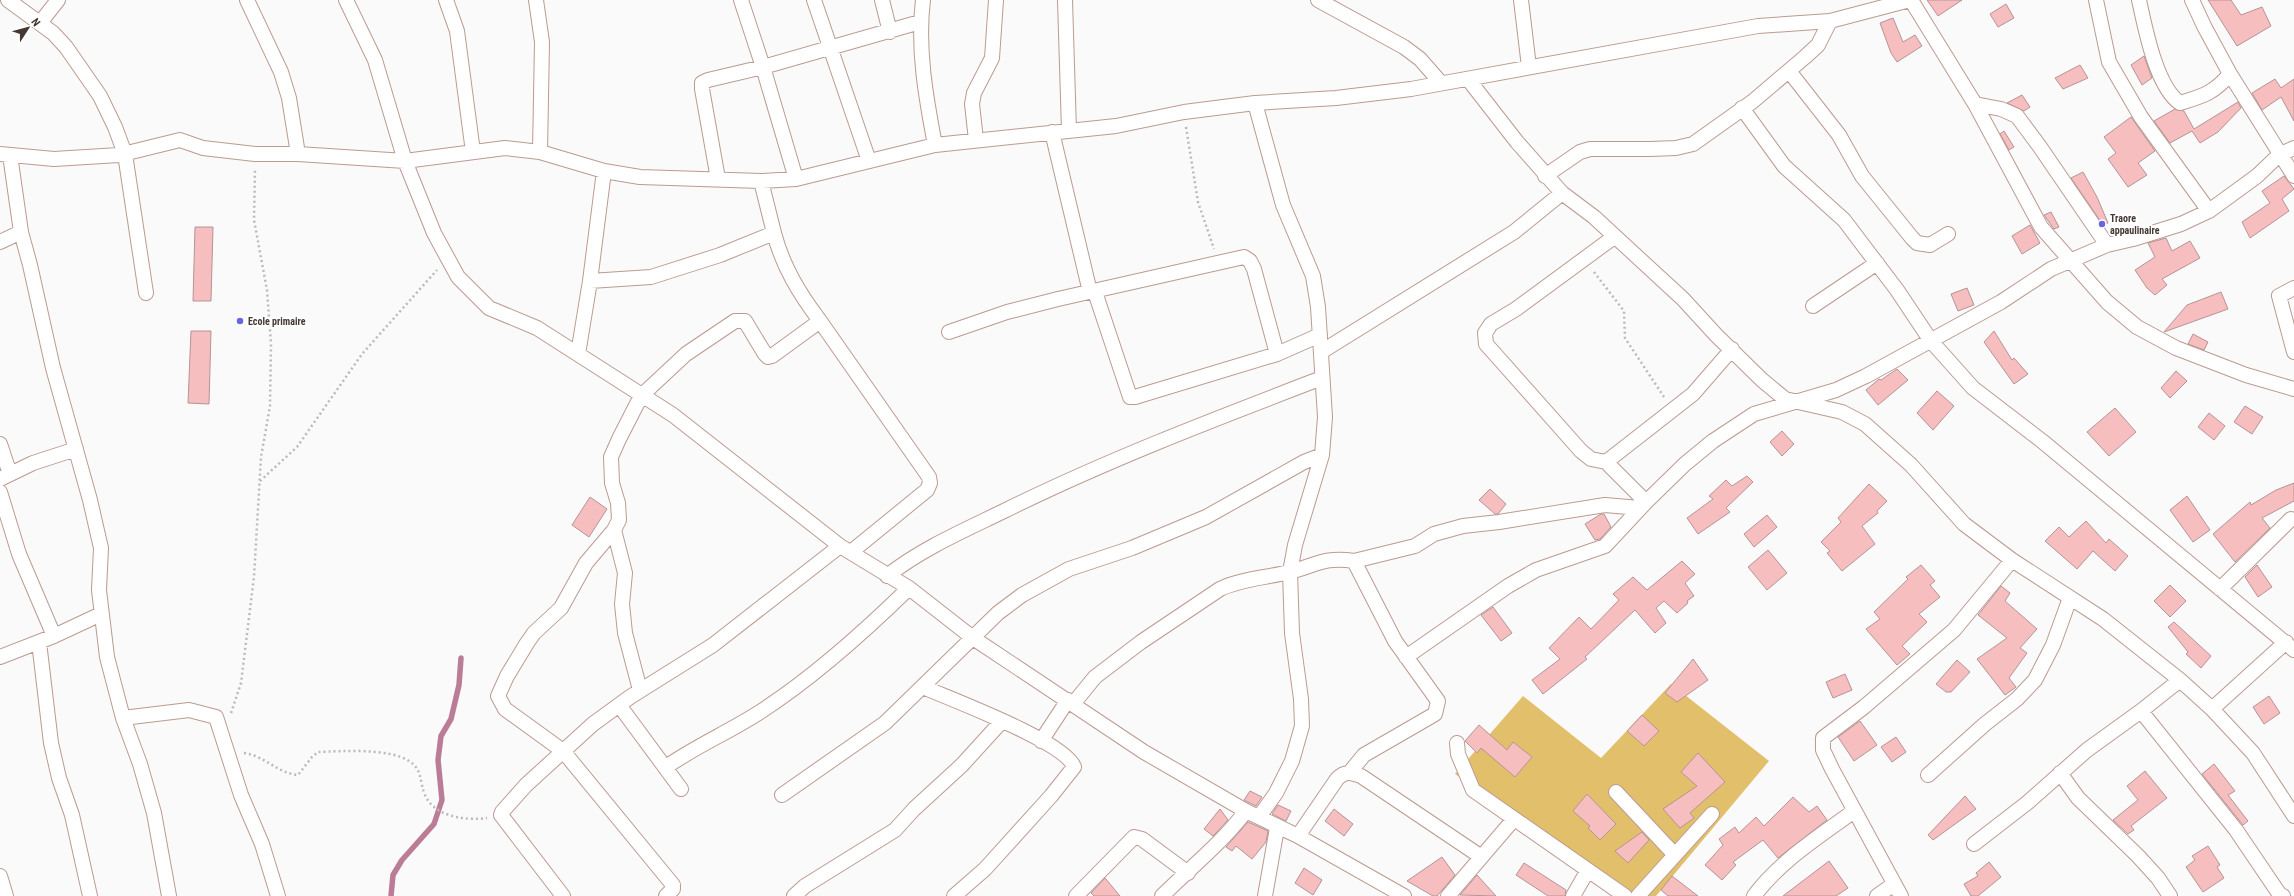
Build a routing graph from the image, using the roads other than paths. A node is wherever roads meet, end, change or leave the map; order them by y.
1 (8, 0) edge
2 (58, 0) edge
3 (346, 0) edge
4 (446, 0) edge
5 (536, 0) edge
6 (741, 0) edge
7 (814, 0) edge
8 (882, 0) edge
9 (923, 0) edge
10 (996, 0) edge
11 (1065, 0) edge
12 (1521, 0) edge
13 (1911, 0) edge
14 (2096, 0) edge
15 (2139, 0) edge
16 (2192, 0) edge
17 (251, 2) edge
18 (1324, 2) edge
19 (0, 8) edge
20 (1830, 21) junction
21 (920, 22) junction
22 (40, 23) junction
23 (890, 32) junction
24 (830, 48) junction
25 (763, 67) junction
26 (1529, 67) junction
27 (1789, 71) junction
28 (2230, 74) junction
29 (1468, 78) junction
30 (1441, 83) junction
31 (1256, 103) junction
32 (1975, 104) junction
33 (1742, 108) junction
34 (1069, 131) junction
35 (1052, 132) junction
36 (976, 140) junction
37 (935, 146) junction
38 (2294, 148) edge
39 (474, 152) junction
40 (540, 152) junction
41 (5, 154) edge
42 (125, 154) junction
43 (298, 154) junction
44 (2279, 155) junction
45 (405, 161) junction
46 (869, 161) junction
47 (604, 171) junction
48 (1545, 176) junction
49 (2294, 176) edge
50 (718, 179) junction
51 (796, 179) junction
52 (761, 181) junction
53 (1562, 193) junction
54 (2209, 211) junction
55 (21, 232) junction
56 (774, 233) junction
57 (1948, 234) dead end
58 (1614, 237) junction
59 (0, 242) edge
60 (2107, 245) junction
61 (2069, 261) junction
62 (1877, 263) junction
63 (590, 281) junction
64 (2294, 288) edge
65 (1092, 292) junction
66 (146, 293) dead end
67 (1813, 306) dead end
68 (820, 321) junction
69 (949, 332) dead end
70 (1320, 335) junction
71 (1931, 340) junction
72 (1732, 349) junction
73 (1321, 352) junction
74 (2294, 352) edge
75 (578, 354) junction
76 (1277, 354) junction
77 (1322, 378) junction
78 (2294, 389) edge
79 (642, 396) junction
80 (1799, 402) junction
81 (0, 444) edge
82 (76, 449) junction
83 (1322, 455) junction
84 (1606, 462) junction
85 (5, 477) edge
86 (0, 492) edge
87 (1643, 505) junction
88 (2291, 519) dead end
89 (614, 530) junction
90 (845, 549) junction
91 (1354, 560) junction
92 (2012, 560) junction
93 (1290, 572) junction
94 (887, 576) junction
95 (909, 588) junction
96 (2220, 589) junction
97 (2070, 598) junction
98 (101, 614) junction
99 (54, 636) junction
100 (973, 638) junction
101 (38, 642) junction
102 (2290, 646) edge
103 (0, 657) edge
104 (1406, 657) junction
105 (2180, 680) junction
106 (923, 687) junction
107 (640, 690) junction
108 (1070, 702) junction
109 (619, 705) junction
110 (2212, 709) junction
111 (2141, 711) junction
112 (123, 718) junction
113 (1002, 721) junction
114 (1041, 742) junction
115 (1457, 743) dead end
116 (563, 751) junction
117 (666, 767) junction
118 (1350, 772) junction
119 (2060, 773) junction
120 (1928, 775) dead end
121 (681, 789) dead end
122 (1616, 792) dead end
123 (782, 795) dead end
124 (1246, 811) junction
125 (1854, 811) junction
126 (1712, 814) dead end
127 (2294, 816) edge
128 (1259, 818) junction
129 (1514, 819) junction
130 (1277, 828) junction
131 (1298, 836) junction
132 (1974, 844) dead end
133 (1675, 855) junction
134 (1480, 856) junction
135 (1588, 870) junction
136 (1188, 873) junction
137 (0, 876) edge
138 (1894, 884) junction
139 (6, 896) edge
140 (90, 896) edge
141 (169, 896) edge
142 (278, 896) edge
143 (563, 896) edge
144 (666, 896) edge
145 (794, 896) edge
146 (954, 896) edge
147 (1076, 896) edge
148 (1162, 896) edge
149 (1265, 896) edge
150 (1404, 896) edge
151 (1448, 896) edge
152 (1573, 896) edge
153 (1625, 896) edge
154 (1638, 896) edge
155 (1754, 896) edge
156 (1876, 896) edge
157 (1901, 896) edge
158 (2170, 896) edge
159 (2283, 896) edge

1 - 19 street
1 - 22 street
2 - 22 street
3 - 45 street
4 - 39 street
5 - 40 street
6 - 25 street
7 - 24 street
8 - 23 street
9 - 21 street
10 - 36 street
11 - 34 street
12 - 26 street
13 - 20 street
13 - 32 street
14 - 54 street
15 - 28 street
16 - 28 street
17 - 43 street
18 - 30 street
20 - 26 street
20 - 27 street
21 - 23 street
21 - 37 street
22 - 42 street
23 - 24 street
24 - 25 street
24 - 46 street
25 - 50 street
25 - 51 street
26 - 29 street
27 - 33 street
27 - 57 street
28 - 44 street
29 - 30 street
29 - 48 street
30 - 31 street
31 - 34 street
31 - 70 street
32 - 60 street
32 - 61 street
33 - 48 street
33 - 62 street
34 - 35 street
35 - 36 street
35 - 65 street
36 - 37 street
37 - 46 street
38 - 44 street
39 - 40 street
39 - 45 street
40 - 47 street
41 - 42 street
41 - 55 street
42 - 43 street
42 - 66 street
43 - 45 street
44 - 49 street
44 - 54 street
45 - 75 street
46 - 51 street
47 - 50 street
47 - 63 street
48 - 53 street
50 - 52 street
51 - 52 street
52 - 56 street
53 - 58 street
53 - 73 street
54 - 60 street
55 - 59 street
55 - 82 street
56 - 63 street
56 - 68 street
58 - 72 street
58 - 84 street
60 - 61 street
61 - 71 street
61 - 78 street
62 - 67 street
62 - 71 street
63 - 75 street
64 - 74 street
65 - 69 street
65 - 76 street
65 - 76 street
68 - 79 street
68 - 90 street
70 - 73 street
70 - 76 street
71 - 80 street
71 - 96 street
72 - 80 street
72 - 84 street
73 - 77 street
75 - 79 street
77 - 83 street
77 - 94 street
79 - 89 street
79 - 90 street
80 - 87 street
80 - 92 street
81 - 85 street
82 - 85 street
82 - 98 street
83 - 93 street
83 - 100 street
84 - 87 street
86 - 99 street
87 - 91 street
87 - 104 street
88 - 96 street
89 - 107 street
89 - 116 street
90 - 94 street
90 - 107 street
91 - 93 street
91 - 104 street
92 - 97 street
92 - 125 street
93 - 108 street
93 - 128 street
94 - 95 street
95 - 100 street
95 - 117 street
96 - 102 street
97 - 105 street
97 - 120 street
98 - 99 street
98 - 112 street
99 - 101 street
100 - 106 street
100 - 108 street
101 - 103 street
101 - 140 street
102 - 110 street
104 - 118 street
105 - 110 street
105 - 111 street
106 - 113 street
106 - 123 street
107 - 109 street
108 - 114 street
108 - 124 street
109 - 116 street
109 - 117 street
110 - 127 street
111 - 119 street
111 - 159 street
112 - 141 street
112 - 142 street
113 - 114 street
113 - 145 street
114 - 146 street
115 - 129 street
116 - 143 street
116 - 144 street
117 - 121 street
118 - 131 street
118 - 134 street
119 - 132 street
119 - 158 street
122 - 133 street
124 - 128 street
124 - 136 street
125 - 138 street
125 - 155 street
126 - 133 street
128 - 130 street
129 - 134 street
129 - 135 street
130 - 131 street
130 - 149 street
131 - 150 street
133 - 154 street
134 - 151 street
135 - 152 street
135 - 153 street
136 - 147 street
136 - 148 street
137 - 139 street
138 - 156 street
138 - 157 street

